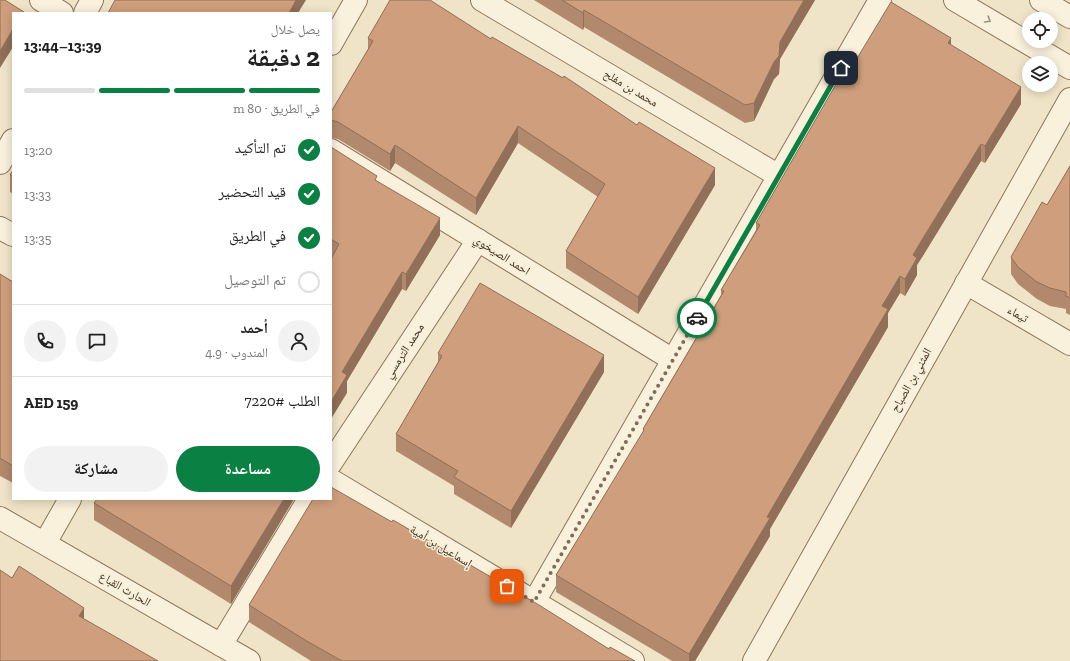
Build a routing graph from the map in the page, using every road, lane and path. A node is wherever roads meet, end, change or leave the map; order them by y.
1 (41, 0) edge
2 (92, 0) edge
3 (356, 0) edge
4 (482, 0) edge
5 (880, 0) edge
6 (955, 0) edge
7 (1041, 0) edge
8 (60, 12) edge
9 (86, 12) edge
10 (1070, 17) edge
11 (332, 42) edge
12 (1070, 68) edge
13 (1070, 98) edge
14 (12, 142) edge
15 (332, 151) edge
16 (0, 163) edge
17 (779, 176) junction
18 (0, 228) edge
19 (12, 234) edge
20 (478, 240) junction
21 (966, 283) junction
22 (1070, 344) edge
23 (672, 360) junction
24 (332, 461) edge
25 (332, 481) edge
26 (69, 500) edge
27 (308, 500) edge
28 (0, 518) edge
29 (45, 543) junction
30 (534, 602) junction
31 (221, 645) junction
32 (246, 660) edge
33 (633, 661) edge
34 (754, 661) edge

1 - 8 street
2 - 9 street
3 - 11 street
4 - 17 street, محمد بن مفلح
5 - 17 street
6 -> 12 street
7 - 10 street
13 - 21 street, المثني بن الصباح
14 - 16 street
15 - 20 street, احمد الصيخوي
17 - 23 street
18 - 19 street
20 - 23 street, احمد الصيخوي
20 - 24 street, محمد الترمسي
21 - 22 street, تيماء
21 - 34 street, المثني بن الصباح
23 - 30 street
25 - 30 street, إسماعيل بن أمية
26 - 29 street
27 - 31 street
28 - 29 street, الحارث القباع
29 - 31 street, الحارث القباع
30 - 33 street, إسماعيل بن أمية
31 - 32 street, الحارث القباع

